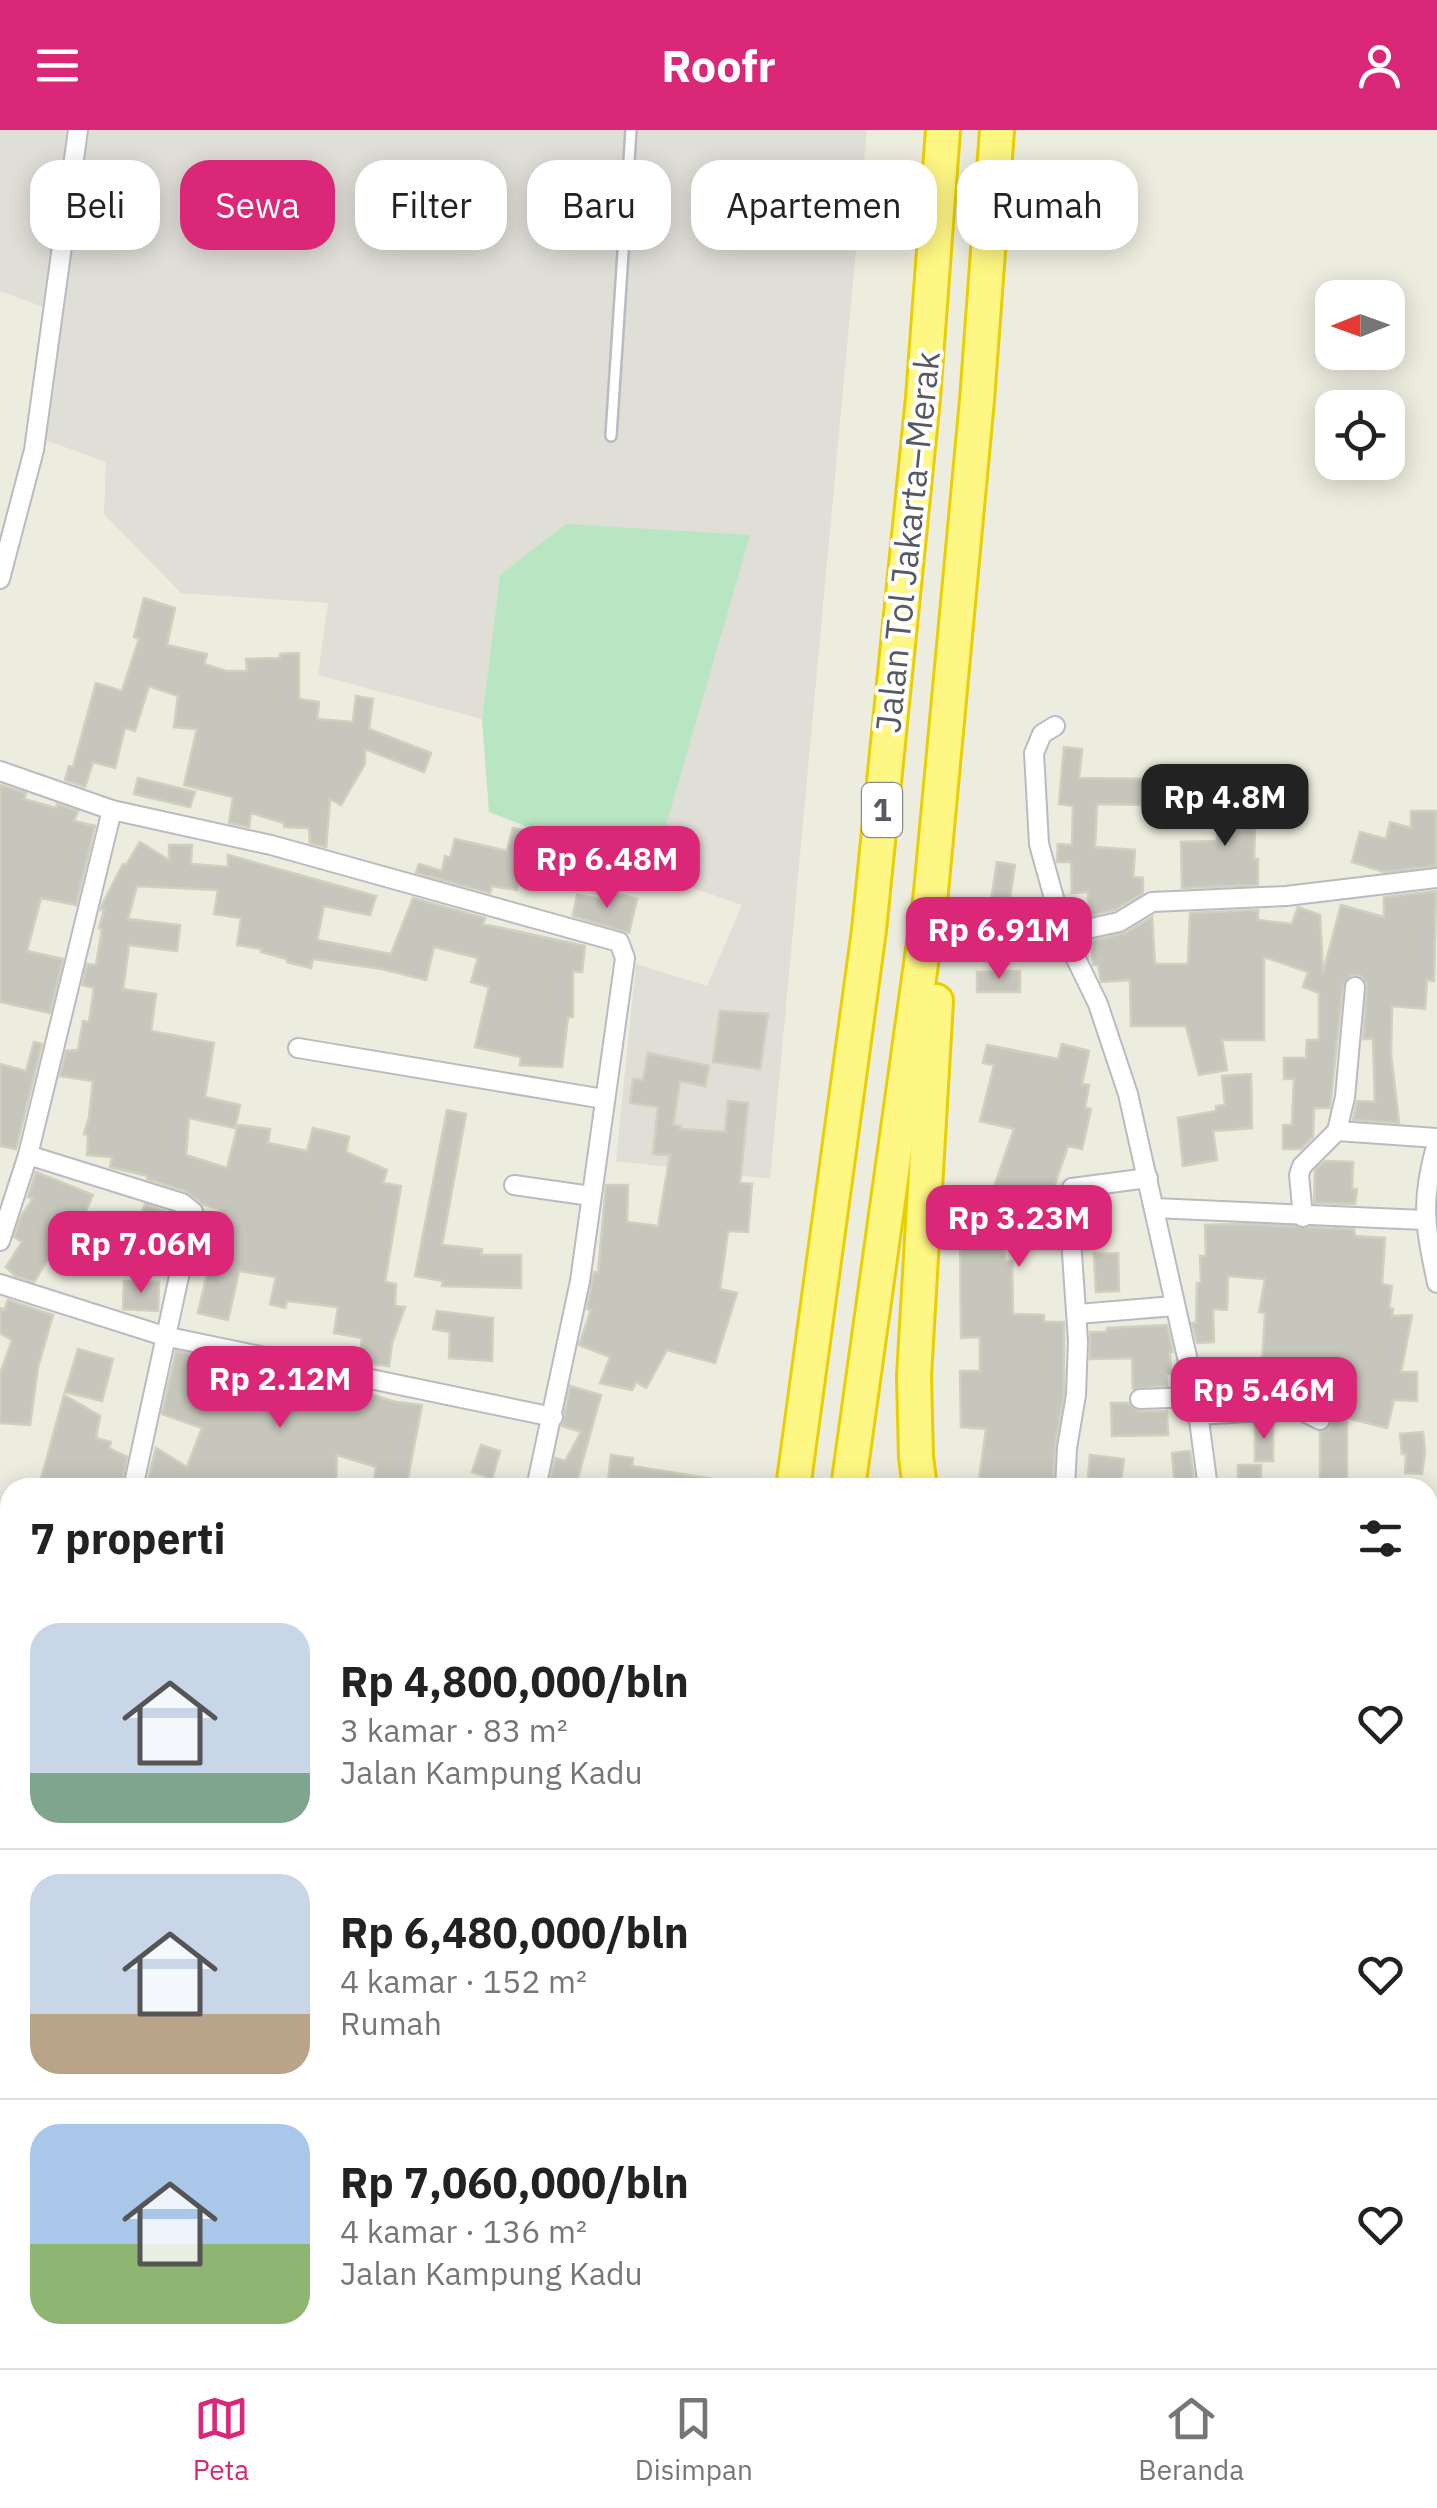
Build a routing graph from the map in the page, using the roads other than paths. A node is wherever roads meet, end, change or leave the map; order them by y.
1 (78, 130) edge
2 (631, 130) edge
3 (944, 130) edge
4 (997, 130) edge
5 (610, 436) dead end
6 (0, 579) edge
7 (1055, 726) dead end
8 (0, 771) edge
9 (112, 810) junction
10 (1437, 878) edge
11 (932, 892) junction
12 (1064, 934) junction
13 (1356, 987) dead end
14 (298, 1048) dead end
15 (604, 1098) junction
16 (1337, 1131) junction
17 (1437, 1141) edge
18 (28, 1155) junction
19 (1148, 1178) junction
20 (514, 1184) dead end
21 (591, 1196) junction
22 (1154, 1208) junction
23 (1303, 1217) junction
24 (1424, 1220) junction
25 (0, 1242) edge
26 (0, 1284) edge
27 (1437, 1284) edge
28 (1174, 1306) junction
29 (1078, 1314) junction
30 (164, 1336) junction
31 (1140, 1399) dead end
32 (1197, 1406) junction
33 (553, 1417) junction
34 (1320, 1420) dead end
35 (135, 1478) edge
36 (538, 1478) edge
37 (793, 1478) edge
38 (849, 1478) edge
39 (919, 1478) edge
40 (1066, 1478) edge
41 (1207, 1478) edge

1 - 6 street
2 - 5 lane
3 - 37 highway, Jalan Tol Jakarta–Merak / 1
4 - 11 highway, Jalan Tol Jakarta–Merak / 1
7 - 12 street
8 - 9 street
9 - 15 street
9 - 18 street
10 - 12 street
11 - 38 highway, Jalan Tol Jakarta–Merak / 1
11 - 39 highway
12 - 19 street
13 - 16 street
14 - 15 street
15 - 21 street
16 - 17 street
16 - 23 street
17 - 24 street
18 - 25 street
18 - 30 street
19 - 22 street
19 - 29 street
20 - 21 street
21 - 33 street
22 - 23 street
22 - 28 street
23 - 24 street
24 - 27 street
26 - 30 street
28 - 29 street
28 - 32 street
29 - 40 street
30 - 33 street
30 - 35 street
31 - 32 street
32 - 34 street
32 - 41 street
33 - 36 street

